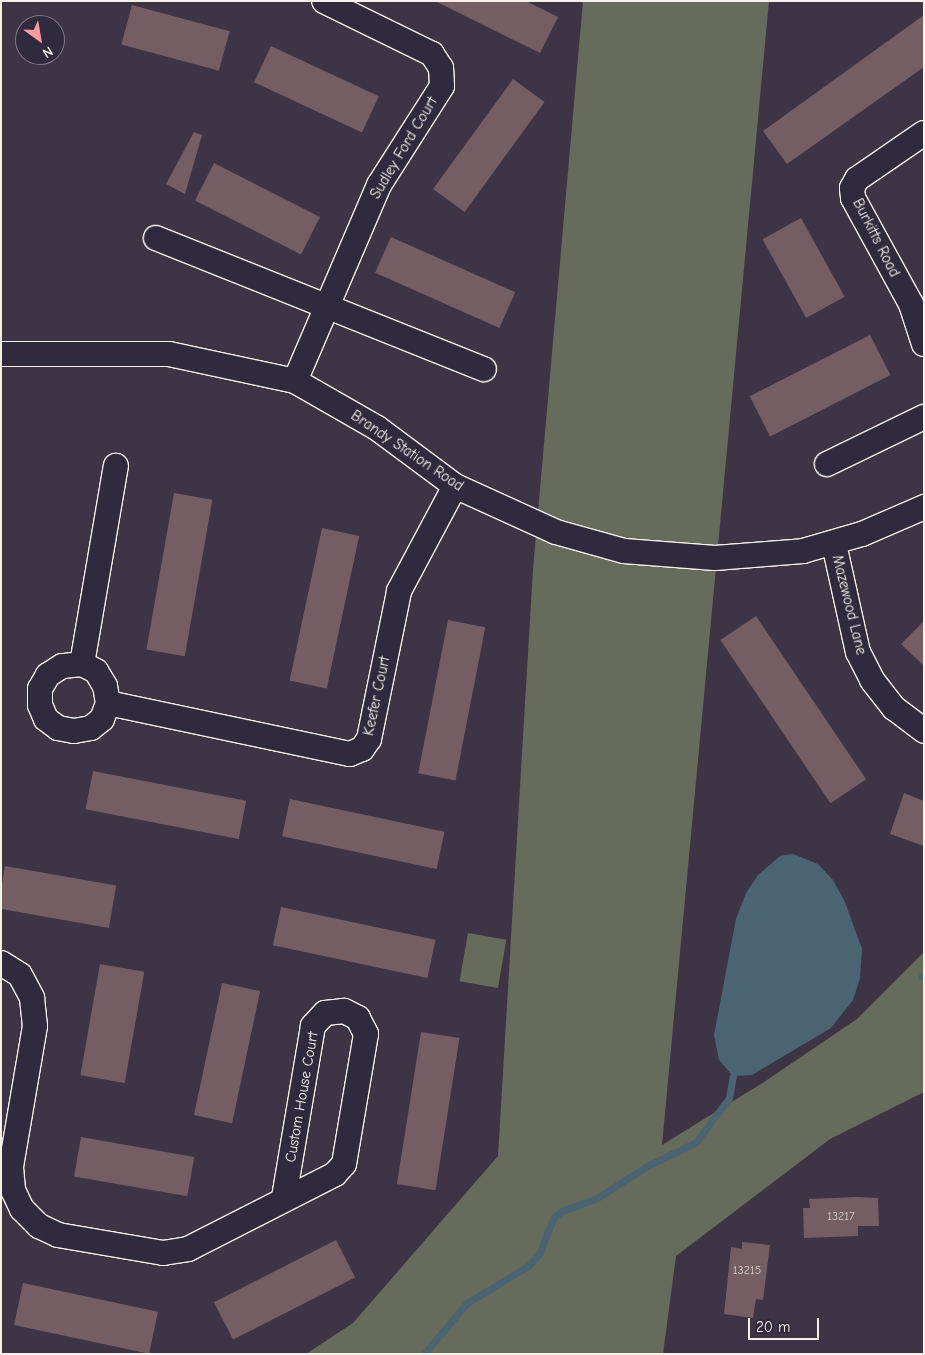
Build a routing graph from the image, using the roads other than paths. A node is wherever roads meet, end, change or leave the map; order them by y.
1 (324, 1) edge
2 (924, 133) edge
3 (156, 238) dead end
4 (326, 308) junction
5 (924, 344) edge
6 (1, 354) edge
7 (484, 369) dead end
8 (295, 380) junction
9 (924, 416) edge
10 (828, 464) dead end
11 (116, 466) dead end
12 (455, 486) junction
13 (924, 507) edge
14 (834, 544) junction
15 (82, 664) junction
16 (108, 703) junction
17 (924, 731) edge
18 (1, 963) edge
19 (284, 1198) junction

1 - 4 street, Sudley Ford Court
2 - 5 street, Burkitts Road
3 - 4 street
4 - 7 street
4 - 8 street, Sudley Ford Court
6 - 8 street, Brandy Station Road
8 - 12 street, Brandy Station Road
9 - 10 street
11 - 15 street
12 - 14 street, Brandy Station Road
12 - 16 street, Keefer Court
13 - 14 street, Brandy Station Road
14 - 17 street, Mazewood Lane
15 - 16 street
15 - 16 street
18 - 19 street, Custom House Court
19 - 19 street, Custom House Court

